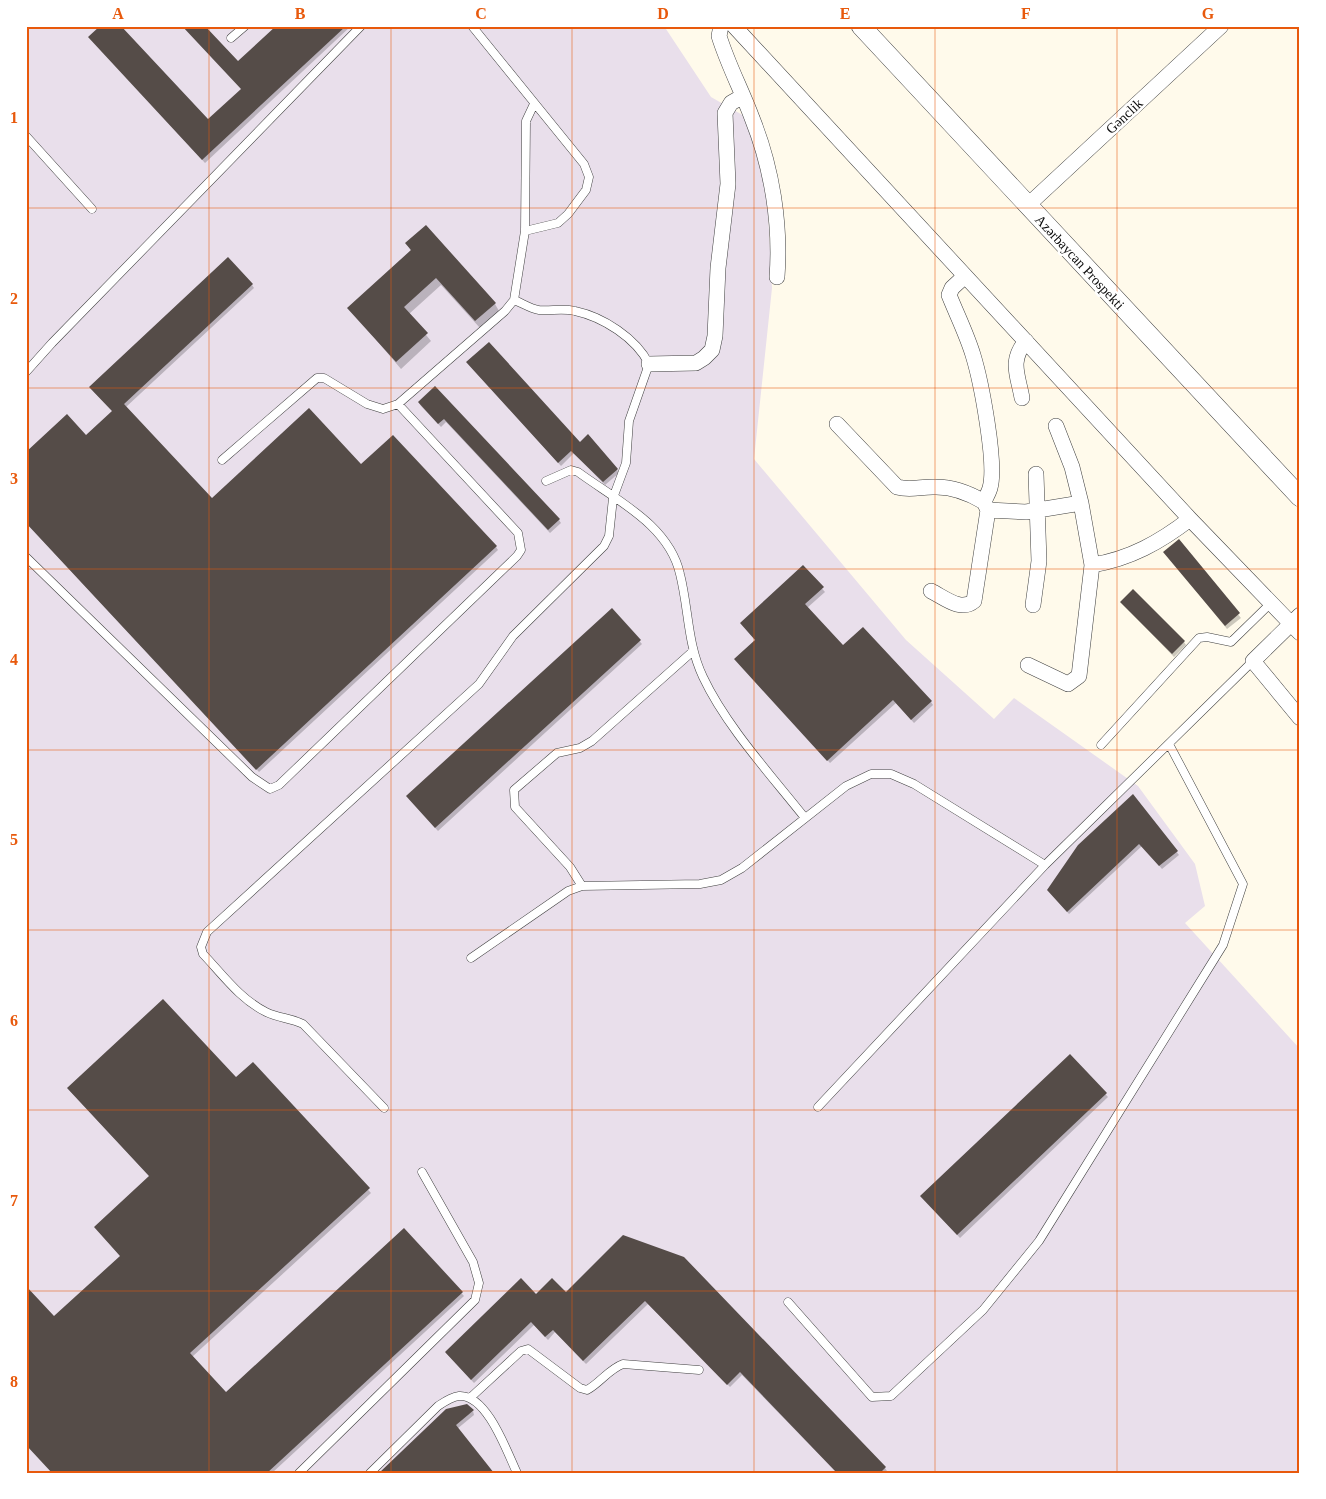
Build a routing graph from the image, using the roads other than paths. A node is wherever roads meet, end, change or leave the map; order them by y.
1 (245, 26) edge
2 (361, 26) edge
3 (472, 26) edge
4 (721, 26) edge
5 (734, 26) edge
6 (861, 26) edge
7 (1221, 26) edge
8 (231, 38) dead end
9 (742, 96) junction
10 (534, 104) junction
11 (26, 136) edge
12 (1027, 206) junction
13 (92, 209) dead end
14 (526, 231) junction
15 (966, 276) junction
16 (777, 277) dead end
17 (514, 300) junction
18 (1026, 341) junction
19 (649, 364) junction
20 (26, 372) edge
21 (1022, 398) dead end
22 (398, 404) junction
23 (837, 424) dead end
24 (1056, 426) dead end
25 (222, 460) dead end
26 (1036, 474) dead end
27 (546, 481) dead end
28 (1300, 497) edge
29 (613, 498) junction
30 (1081, 503) junction
31 (986, 506) junction
32 (1038, 510) junction
33 (1190, 519) junction
34 (26, 557) edge
35 (1092, 565) junction
36 (931, 591) dead end
37 (1271, 603) junction
38 (1033, 605) dead end
39 (1297, 624) edge
40 (692, 652) junction
41 (1253, 661) junction
42 (1028, 665) dead end
43 (1300, 718) edge
44 (1170, 744) junction
45 (1101, 745) dead end
46 (805, 818) junction
47 (1045, 865) junction
48 (582, 886) junction
49 (471, 958) dead end
50 (818, 1107) dead end
51 (384, 1108) dead end
52 (422, 1172) dead end
53 (788, 1302) dead end
54 (699, 1370) dead end
55 (470, 1398) junction
56 (299, 1473) edge
57 (370, 1473) edge
58 (517, 1473) edge

1 - 8 lane
2 - 20 lane
3 - 10 lane
4 - 9 street
5 - 15 street
6 - 12 street, Azərbaycan Prospekti
7 - 12 street, Gənclik
9 - 16 street
9 - 19 street
10 - 14 lane
10 - 14 lane
11 - 13 lane
12 - 28 street, Azərbaycan Prospekti
14 - 17 lane
15 - 18 street
15 - 31 street
17 - 19 lane
17 - 22 lane
18 - 21 street
18 - 33 street
19 - 29 lane
22 - 25 lane
22 - 34 lane
23 - 31 street
24 - 30 street
26 - 32 street
27 - 29 lane
29 - 40 lane
29 - 51 lane
30 - 32 street
30 - 35 street
31 - 32 street
31 - 36 street
32 - 38 street
33 - 35 street
33 - 37 street
35 - 42 street
37 - 39 street
37 - 45 lane
39 - 41 street
40 - 46 lane
40 - 48 lane
41 - 43 street
41 - 44 lane
44 - 47 lane
44 - 53 lane
46 - 47 lane
46 - 48 lane
47 - 50 lane
48 - 49 lane
52 - 56 lane
54 - 55 lane
55 - 57 lane
55 - 58 lane

